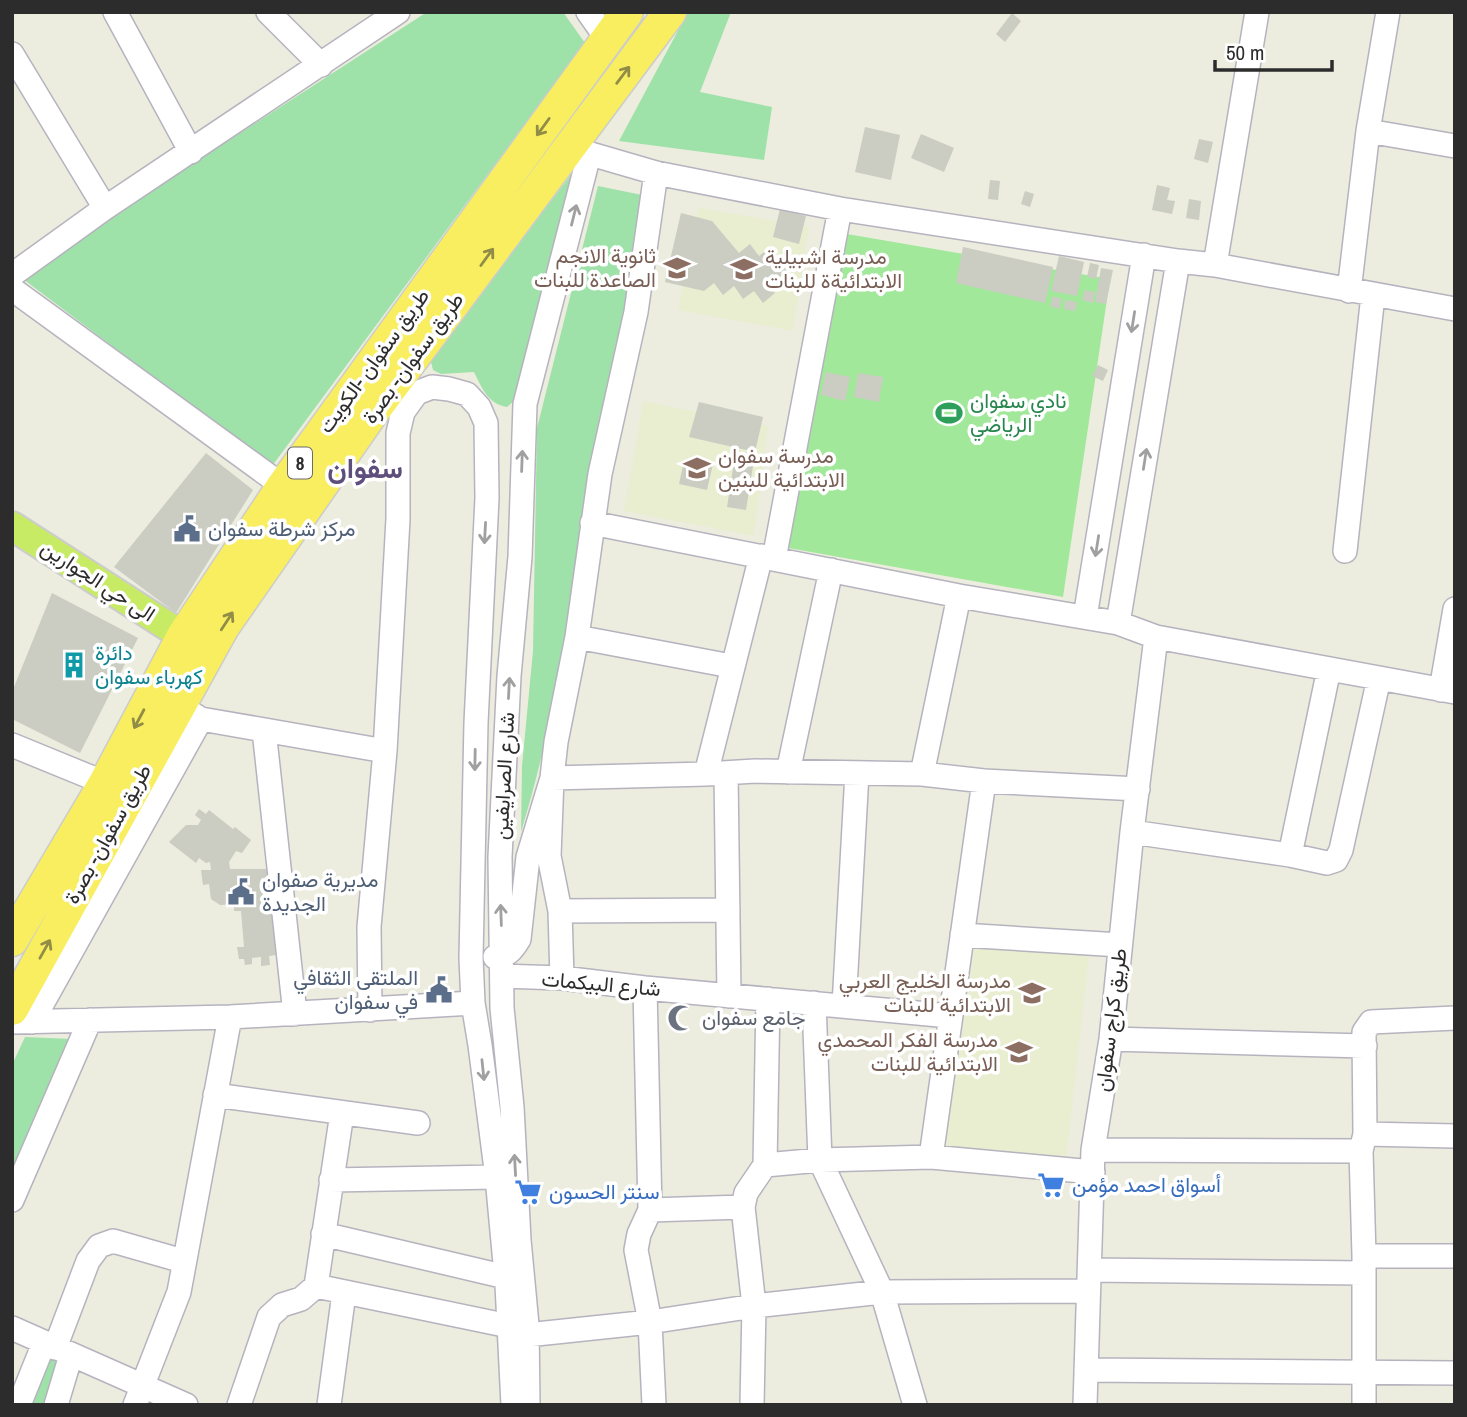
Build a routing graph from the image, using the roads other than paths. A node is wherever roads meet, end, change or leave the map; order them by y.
1 (115, 12) edge
2 (268, 12) edge
3 (398, 12) edge
4 (588, 12) edge
5 (627, 12) edge
6 (670, 12) edge
7 (1257, 12) edge
8 (1388, 12) edge
9 (607, 39) junction
10 (12, 54) edge
11 (321, 65) junction
12 (1368, 131) junction
13 (1455, 146) edge
14 (579, 151) junction
15 (191, 152) junction
16 (656, 173) junction
17 (105, 208) junction
18 (840, 209) junction
19 (1144, 254) junction
20 (1178, 261) junction
21 (1215, 265) junction
22 (12, 275) edge
23 (12, 289) edge
24 (1349, 291) junction
25 (1373, 295) junction
26 (1455, 309) edge
27 (416, 394) junction
28 (352, 421) junction
29 (524, 429) junction
30 (486, 431) junction
31 (283, 486) junction
32 (592, 523) junction
33 (12, 526) edge
34 (1345, 551) dead end
35 (767, 557) junction
36 (831, 570) junction
37 (959, 596) junction
38 (1455, 609) edge
39 (1085, 617) junction
40 (1118, 623) junction
41 (183, 636) junction
42 (577, 637) junction
43 (1156, 637) junction
44 (732, 666) junction
45 (1329, 669) junction
46 (1379, 678) junction
47 (1448, 691) edge
48 (190, 713) junction
49 (264, 730) junction
50 (12, 745) edge
51 (385, 751) junction
52 (788, 772) junction
53 (858, 773) junction
54 (716, 774) junction
55 (922, 774) junction
56 (552, 778) junction
57 (984, 781) junction
58 (105, 783) junction
59 (1138, 789) junction
60 (1132, 832) junction
61 (1290, 855) junction
62 (500, 857) junction
63 (539, 857) junction
64 (728, 910) junction
65 (560, 911) junction
66 (961, 934) junction
67 (12, 940) edge
68 (1120, 945) junction
69 (471, 958) junction
70 (502, 967) junction
71 (562, 978) junction
72 (646, 988) junction
73 (729, 996) junction
74 (768, 999) junction
75 (473, 1003) junction
76 (814, 1003) junction
77 (844, 1006) junction
78 (370, 1010) junction
79 (295, 1014) junction
80 (950, 1016) junction
81 (230, 1017) junction
82 (19, 1018) edge
83 (1455, 1018) edge
84 (90, 1020) junction
85 (1111, 1039) junction
86 (1365, 1046) junction
87 (215, 1095) junction
88 (512, 1107) junction
89 (487, 1110) junction
90 (342, 1112) junction
91 (418, 1123) dead end
92 (1455, 1136) edge
93 (1363, 1143) junction
94 (931, 1157) junction
95 (820, 1160) junction
96 (1093, 1161) junction
97 (765, 1164) junction
98 (497, 1177) junction
99 (331, 1180) junction
100 (12, 1200) edge
101 (743, 1207) junction
102 (650, 1210) junction
103 (323, 1234) junction
104 (1455, 1256) edge
105 (183, 1261) junction
106 (1364, 1264) junction
107 (506, 1278) junction
108 (1088, 1280) junction
109 (316, 1286) junction
110 (882, 1292) junction
111 (344, 1293) junction
112 (754, 1306) junction
113 (650, 1322) junction
114 (12, 1328) edge
115 (518, 1330) junction
116 (57, 1348) junction
117 (1086, 1370) junction
118 (1364, 1373) junction
119 (1455, 1373) edge
120 (139, 1396) edge
121 (19, 1405) edge
122 (56, 1405) edge
123 (186, 1405) edge
124 (239, 1405) edge
125 (329, 1405) edge
126 (513, 1405) edge
127 (528, 1405) edge
128 (654, 1405) edge
129 (752, 1405) edge
130 (915, 1405) edge
131 (1085, 1405) edge
132 (1364, 1405) edge

1 - 15 street
2 - 11 street
3 - 11 street
4 - 9 street
5 - 9 highway, طريق سفوان -الكويت / 8
14 -> 6 highway, طريق سفوان- بصرة / 8
7 - 21 street
8 - 12 street
9 -> 28 highway, طريق سفوان -الكويت / 8
10 - 17 street
11 - 15 street
12 - 13 street
12 - 24 street
14 - 16 street
28 -> 14 highway, طريق سفوان- بصرة / 8
29 -> 14 street, شارع الصرايفين
15 - 17 street
16 - 18 street
16 - 32 street
17 - 22 street
18 - 19 street
18 - 35 street
19 - 20 street
19 -> 39 street
20 - 21 street
40 -> 20 street
21 - 24 street
23 - 31 street
24 - 25 street
25 - 26 street
25 - 34 street
27 - 28 street
27 - 30 street
27 - 51 street
28 - 31 highway, طريق سفوان -الكويت / 8
48 -> 28 highway, طريق سفوان- بصرة / 8
29 - 30 street
62 -> 29 street, شارع الصرايفين
30 -> 69 street, شارع الصرايفين
31 - 41 highway, طريق سفوان -الكويت / 8
32 - 35 street
32 - 42 street
33 - 41 main road, الى حي الجوارين
35 - 36 street
35 - 44 street
36 - 37 street
36 - 52 street
37 - 39 street
37 - 55 street
38 - 47 street
39 - 40 street
40 - 43 street
41 -> 58 highway, طريق سفوان -الكويت / 8
42 - 44 street
42 - 56 street
43 - 45 street
43 - 59 street, طريق كراج سفوان
44 - 54 street
45 - 46 street
45 - 61 street
46 - 47 street
46 - 61 street
48 - 49 street
48 - 82 highway, طريق سفوان- بصرة / 8
49 - 51 street
49 - 79 street
50 - 58 street
51 - 78 street
52 - 53 street
52 - 54 street
53 - 55 street
53 - 77 street
54 - 56 street
54 - 64 street
55 - 57 street
56 - 63 street
57 - 59 street
57 - 66 street
58 - 67 highway, طريق سفوان -الكويت / 8
59 - 60 street, طريق كراج سفوان
60 - 61 street
60 - 68 street, طريق كراج سفوان
62 - 63 street
70 -> 62 street, شارع الصرايفين
63 - 65 street
63 - 70 street
64 - 65 street
64 - 73 street
65 - 71 street
66 - 68 street
66 - 80 street
68 - 85 street, طريق كراج سفوان
69 - 70 street, شارع البيكمات
69 - 75 street, شارع الصرايفين
70 - 71 street, شارع البيكمات
70 - 88 street, شارع الصرايفين
71 - 72 street, شارع البيكمات
72 - 73 street, شارع البيكمات
72 - 102 street
73 - 74 street, شارع البيكمات
74 - 76 street, شارع البيكمات
74 - 97 street
75 - 78 street
75 -> 89 street, شارع الصرايفين
76 - 77 street, شارع البيكمات
76 - 95 street
77 - 80 street, شارع البيكمات
78 - 79 street
79 - 81 street
80 - 94 street
81 - 84 street
81 - 87 street
82 - 84 street
83 - 86 street
84 - 100 street
85 - 86 street
85 - 96 street, طريق كراج سفوان
86 - 93 street
87 - 90 street
87 - 105 street
88 - 89 street
115 -> 88 street, شارع الصرايفين
89 - 98 street, شارع الصرايفين
90 - 91 street
90 - 99 street
92 - 93 street
93 - 96 street
93 - 106 street
94 - 95 street
94 - 96 street
95 - 97 street
95 - 110 street
96 - 108 street, طريق كراج سفوان
97 - 101 street
98 - 99 street
98 - 107 street, شارع الصرايفين
99 - 103 street
101 - 102 street
101 - 112 street
102 - 113 street
103 - 107 street
103 - 109 street
104 - 106 street
105 - 116 street
105 - 120 street
106 - 108 street
106 - 118 street
107 - 115 street, شارع الصرايفين
108 - 110 street
108 - 117 street, طريق كراج سفوان
109 - 111 street
109 - 124 street
110 - 112 street
110 - 130 street
111 - 115 street
111 - 125 street
112 - 113 street
112 - 129 street
113 - 115 street
113 - 128 street
114 - 116 street
115 - 126 street, شارع الصرايفين
115 - 127 street, شارع الصرايفين
116 - 120 street
116 - 121 street
116 - 122 street
117 - 118 street
117 - 131 street, طريق كراج سفوان
118 - 119 street
118 - 132 street
120 - 123 street

